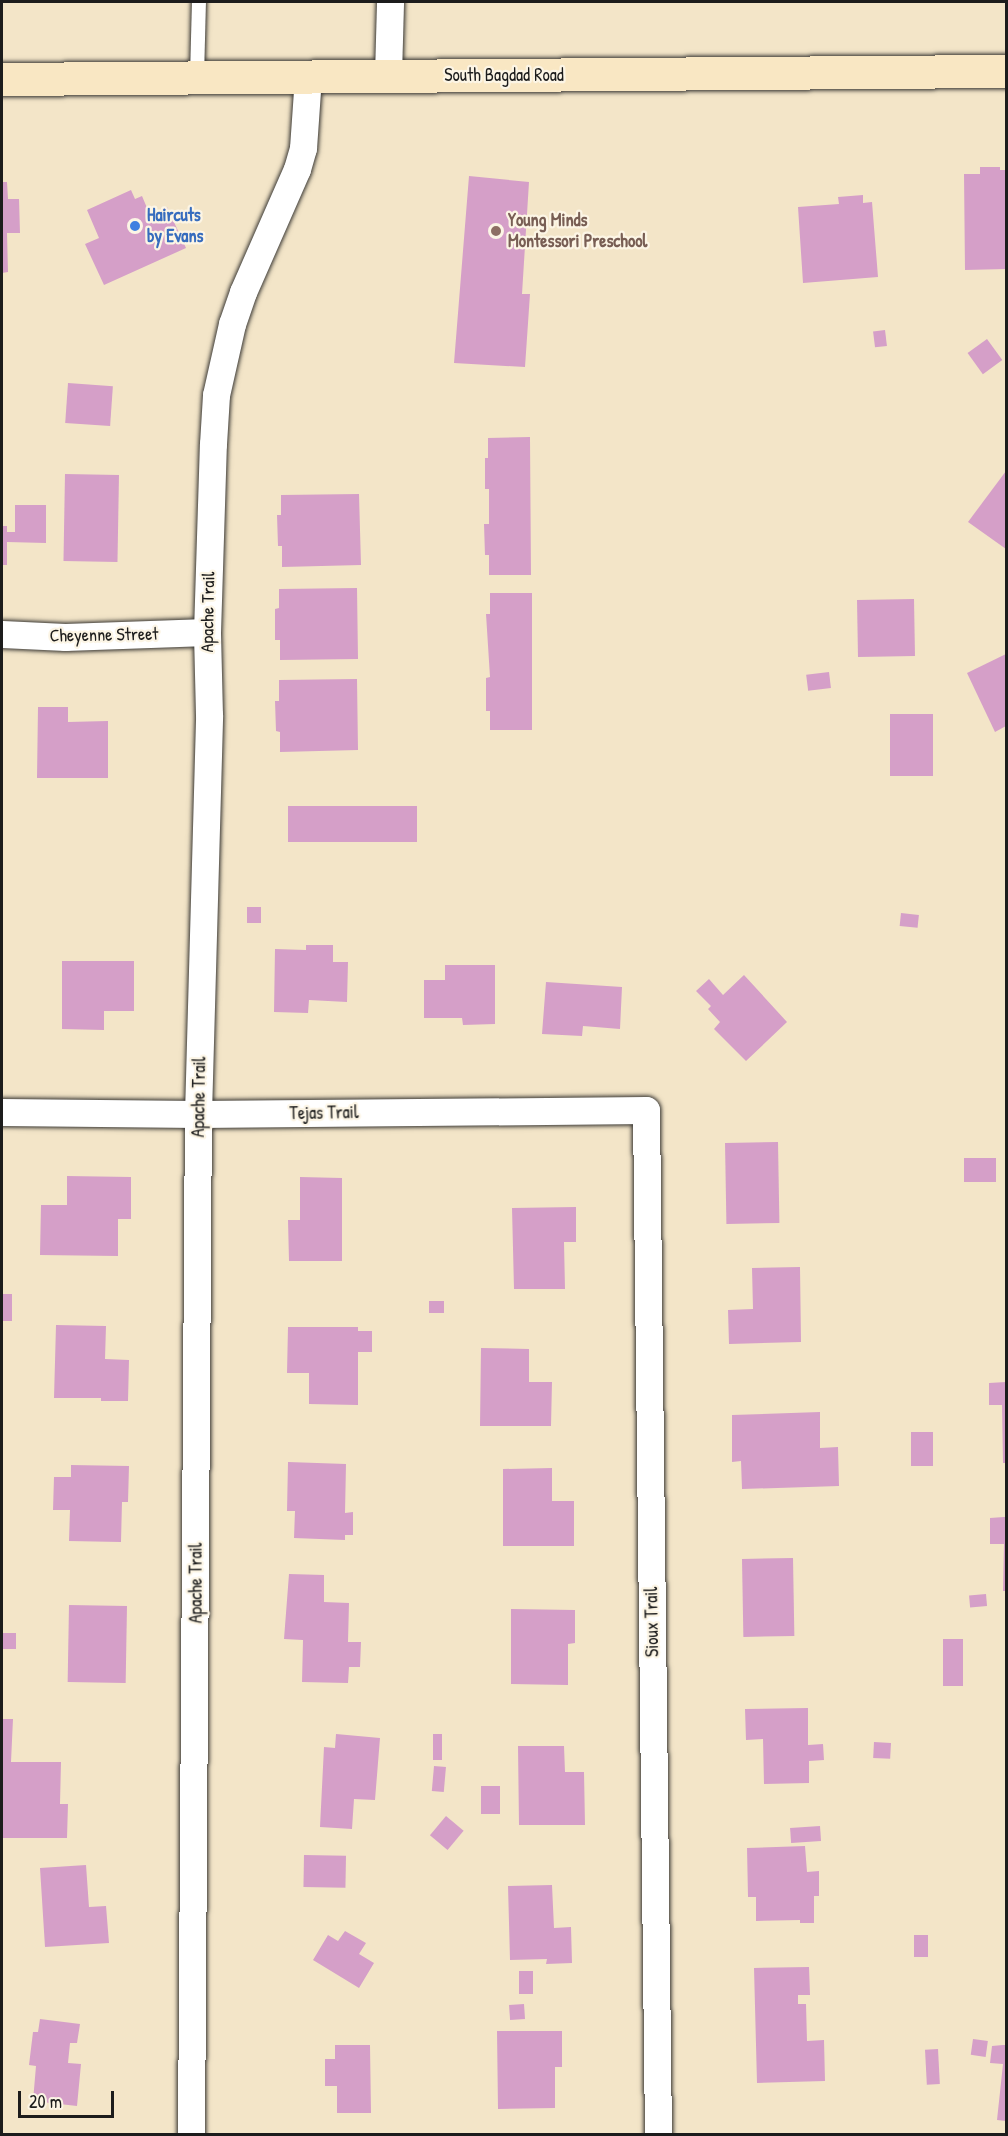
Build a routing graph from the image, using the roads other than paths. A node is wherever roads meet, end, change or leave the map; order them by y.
1 (199, 2) edge
2 (390, 2) edge
3 (1006, 71) edge
4 (388, 75) junction
5 (308, 76) junction
6 (197, 78) junction
7 (2, 79) edge
8 (207, 632) junction
9 (2, 634) edge
10 (646, 1110) joint
11 (2, 1112) edge
12 (198, 1114) junction
13 (191, 2134) edge
14 (658, 2134) edge

1 - 6 lane
2 - 4 street
3 - 4 main road, South Bagdad Road
4 - 5 main road, South Bagdad Road
5 - 6 main road, South Bagdad Road
5 - 8 street, Apache Trail
6 - 7 main road, South Bagdad Road
8 - 9 street, Cheyenne Street
8 - 12 street, Apache Trail
10 - 12 street, Tejas Trail
10 - 14 street, Sioux Trail
11 - 12 street, Tejas Trail
12 - 13 street, Apache Trail

